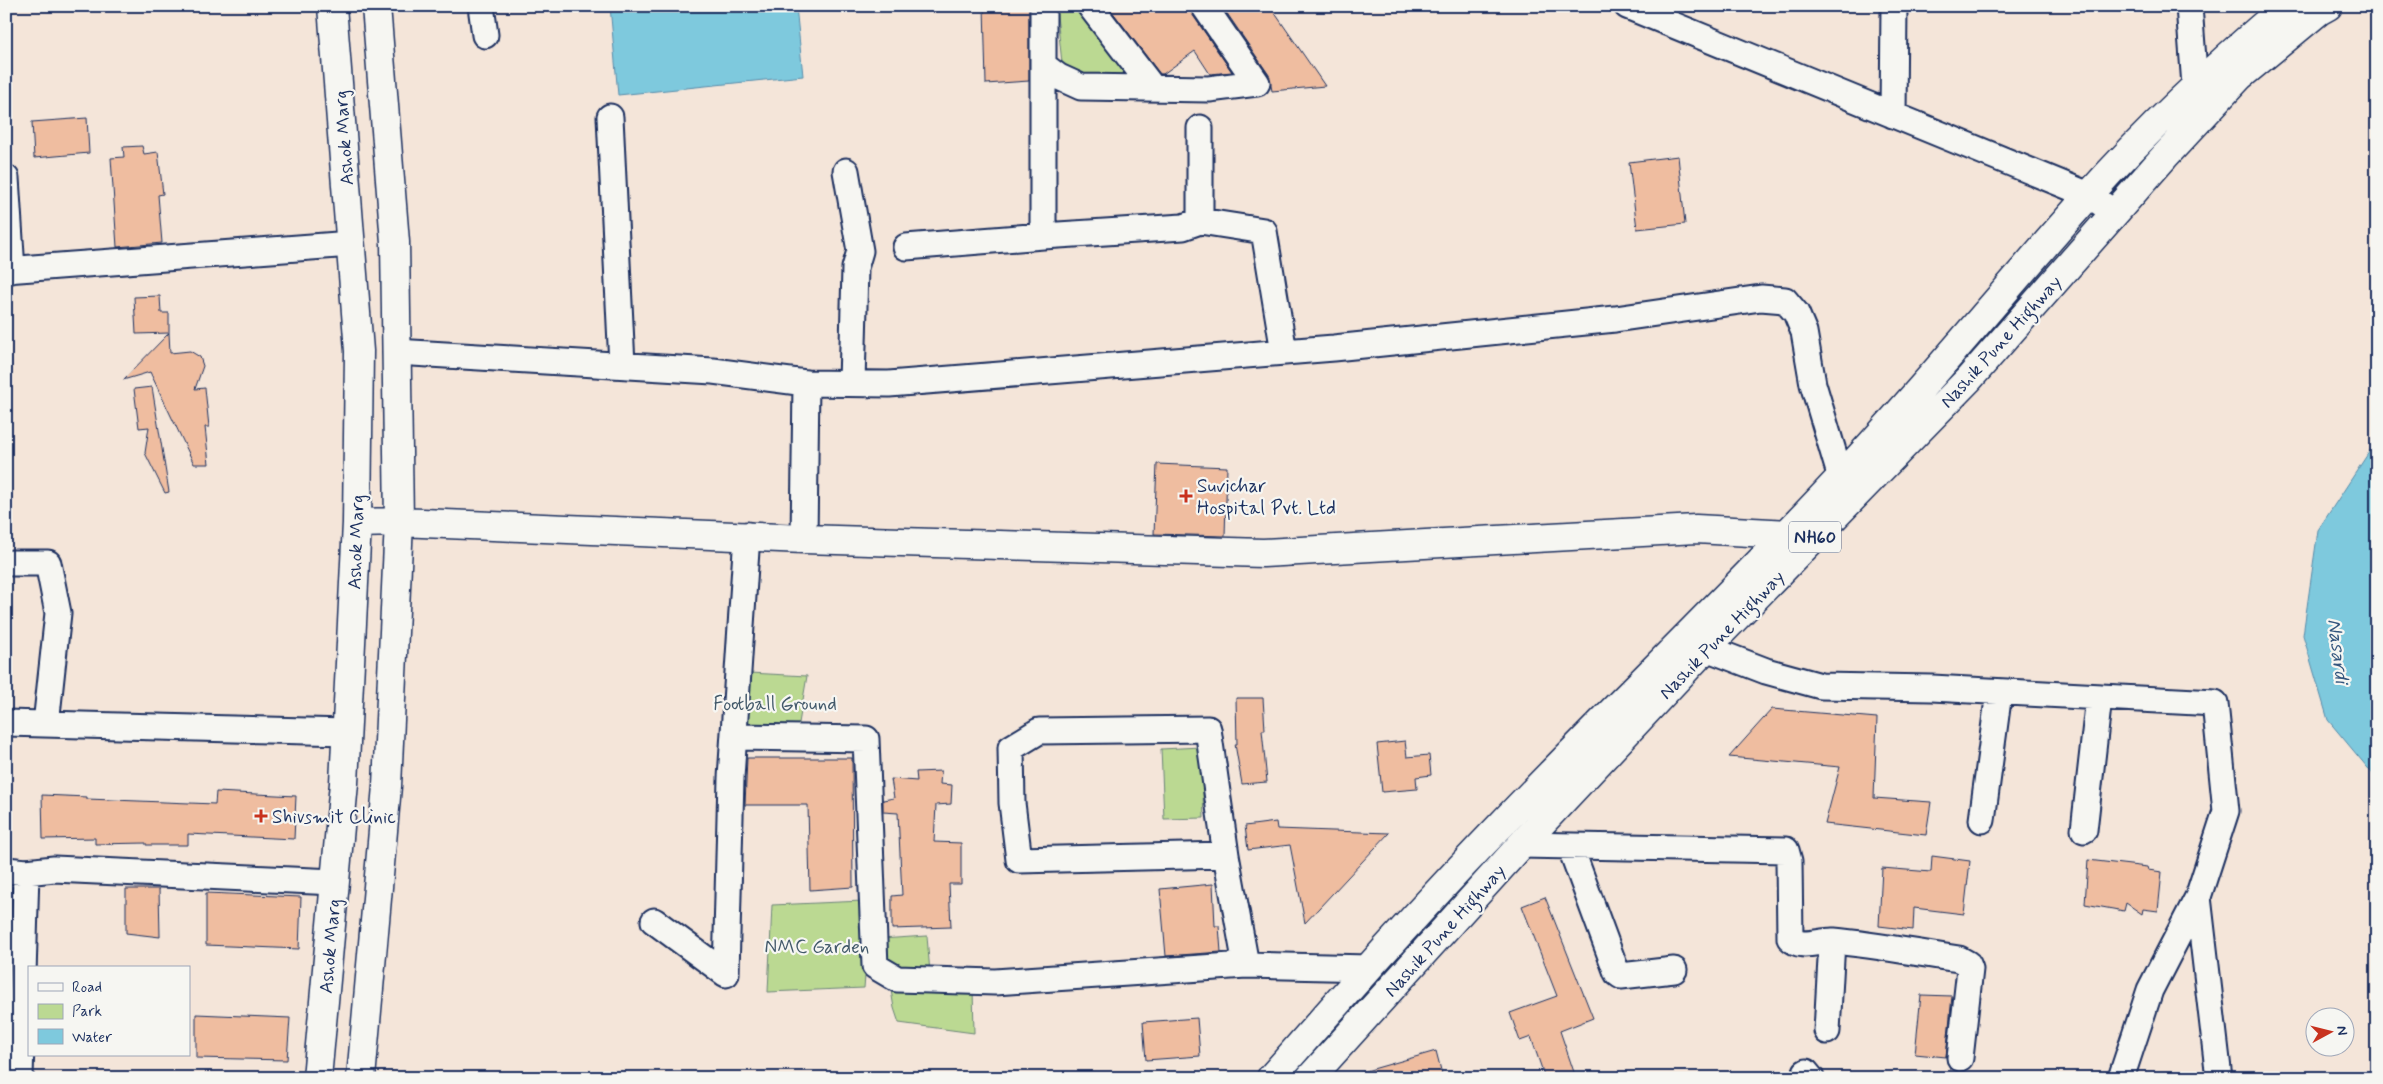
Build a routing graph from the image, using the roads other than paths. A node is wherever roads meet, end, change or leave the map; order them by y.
1 (332, 6) edge
2 (376, 6) edge
3 (482, 6) edge
4 (1043, 6) edge
5 (1090, 6) edge
6 (1204, 6) edge
7 (1627, 6) edge
8 (1894, 6) edge
9 (2189, 6) edge
10 (2286, 6) edge
11 (2328, 6) edge
12 (485, 35) dead end
13 (1043, 65) junction
14 (2195, 86) junction
15 (1153, 88) junction
16 (1893, 115) junction
17 (610, 117) dead end
18 (1200, 128) dead end
19 (846, 171) dead end
20 (6, 178) edge
21 (2089, 195) junction
22 (2115, 212) junction
23 (1200, 222) junction
24 (1043, 236) junction
25 (351, 244) junction
26 (906, 247) dead end
27 (9, 270) edge
28 (396, 352) junction
29 (1284, 352) junction
30 (622, 365) junction
31 (806, 383) junction
32 (852, 383) junction
33 (1849, 486) junction
34 (399, 522) junction
35 (357, 523) junction
36 (1788, 534) junction
37 (747, 535) junction
38 (804, 539) junction
39 (12, 563) dead end
40 (1706, 648) junction
41 (1999, 692) junction
42 (2099, 697) junction
43 (6, 723) edge
44 (46, 724) junction
45 (346, 732) junction
46 (735, 737) junction
47 (1982, 820) dead end
48 (2084, 830) dead end
49 (1520, 845) junction
50 (1570, 846) junction
51 (1226, 855) junction
52 (16, 871) edge
53 (335, 882) junction
54 (2198, 897) junction
55 (654, 921) dead end
56 (1832, 941) junction
57 (1246, 966) junction
58 (1369, 968) junction
59 (1674, 970) dead end
60 (1827, 1031) dead end
61 (1960, 1058) dead end
62 (20, 1078) edge
63 (317, 1078) edge
64 (361, 1078) edge
65 (1271, 1078) edge
66 (1310, 1078) edge
67 (2121, 1078) edge
68 (2219, 1078) edge

1 - 25 main road, Ashok Marg
2 - 28 main road
3 - 12 street
4 - 13 street
5 - 15 street
6 - 15 street
7 - 16 street
8 - 16 street
9 - 14 street
10 - 14 main road, Nashik Pune Highway / NH60
11 - 22 main road, Nashik Pune Highway / NH60
13 - 15 street
13 - 24 street
14 - 21 main road, Nashik Pune Highway / NH60
16 - 21 street
17 - 30 street
18 - 23 street
19 - 32 street
20 - 27 street
21 - 22 street
21 - 33 main road, Nashik Pune Highway / NH60
22 - 33 main road, Nashik Pune Highway / NH60
23 - 24 street
23 - 29 street
24 - 26 street
25 - 27 street
25 - 35 main road, Ashok Marg
28 - 30 street
28 - 34 main road
29 - 32 street
29 - 33 street
30 - 31 street
31 - 32 street
31 - 38 street
33 - 36 main road, Nashik Pune Highway / NH60
33 - 40 main road, Nashik Pune Highway / NH60
34 - 35 main road
34 - 37 main road
34 - 64 main road
35 - 45 main road, Ashok Marg
36 - 38 main road
36 - 58 main road, Nashik Pune Highway / NH60
37 - 38 main road
37 - 46 street
39 - 44 street
40 - 41 street
40 - 49 main road, Nashik Pune Highway / NH60
41 - 42 street
41 - 47 street
42 - 48 street
42 - 54 street
43 - 44 street
44 - 45 street
45 - 53 main road, Ashok Marg
46 - 55 street
46 - 57 street
49 - 50 street
49 - 66 main road, Nashik Pune Highway / NH60
50 - 56 street
50 - 59 street
51 - 51 street
51 - 57 street
52 - 53 street
52 - 62 street
53 - 63 main road, Ashok Marg
54 - 67 street
54 - 68 street
56 - 60 street
56 - 61 street
57 - 58 street
58 - 65 main road, Nashik Pune Highway / NH60

